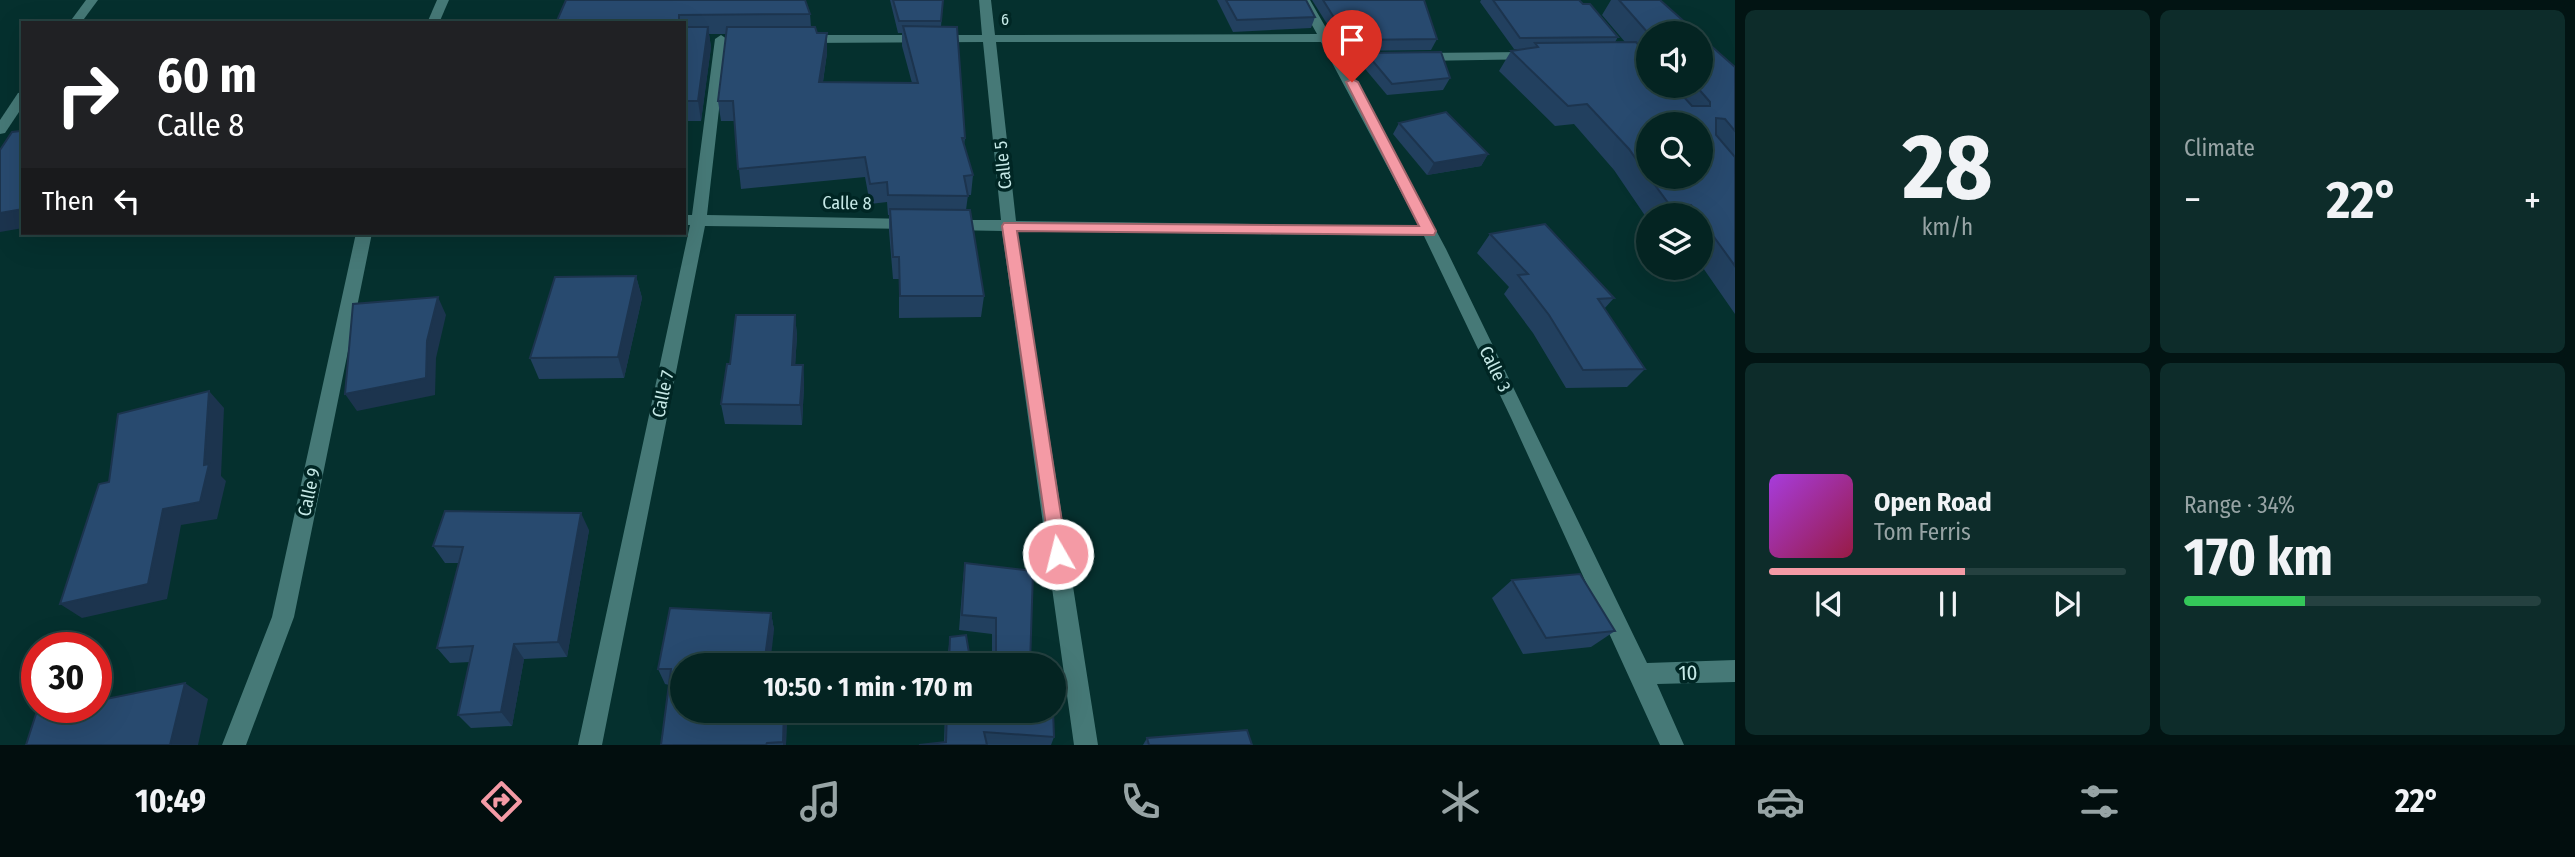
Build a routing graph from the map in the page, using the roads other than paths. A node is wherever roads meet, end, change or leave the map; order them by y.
1 (92, 0) edge
2 (443, 0) edge
3 (985, 0) edge
4 (1304, 0) edge
5 (76, 21) edge
6 (434, 21) edge
7 (990, 37) junction
8 (1326, 38) junction
9 (721, 39) dead end
10 (788, 39) edge
11 (1545, 56) edge
12 (1339, 58) junction
13 (21, 99) edge
14 (0, 130) edge
15 (692, 219) edge
16 (1009, 226) junction
17 (1429, 231) junction
18 (365, 235) edge
19 (1735, 671) edge
20 (1641, 674) junction
21 (234, 745) edge
22 (590, 745) edge
23 (1086, 745) edge
24 (1672, 745) edge

1 - 5 street
2 - 6 street
3 - 7 street, Calle 5
4 - 8 street, Calle 3
7 - 8 street, 6
7 - 10 street, 6
7 - 16 street, Calle 5
8 - 12 street, Calle 3
9 - 15 street, Calle 7
11 - 12 street
12 - 17 street, Calle 3
13 - 14 street
15 - 16 street, Calle 8
15 - 22 street, Calle 7
16 - 17 street, Calle 8
16 - 23 street, Calle 5
17 - 20 street, Calle 3
18 - 21 street, Calle 9
19 - 20 street, 10
20 - 24 street, Calle 3

